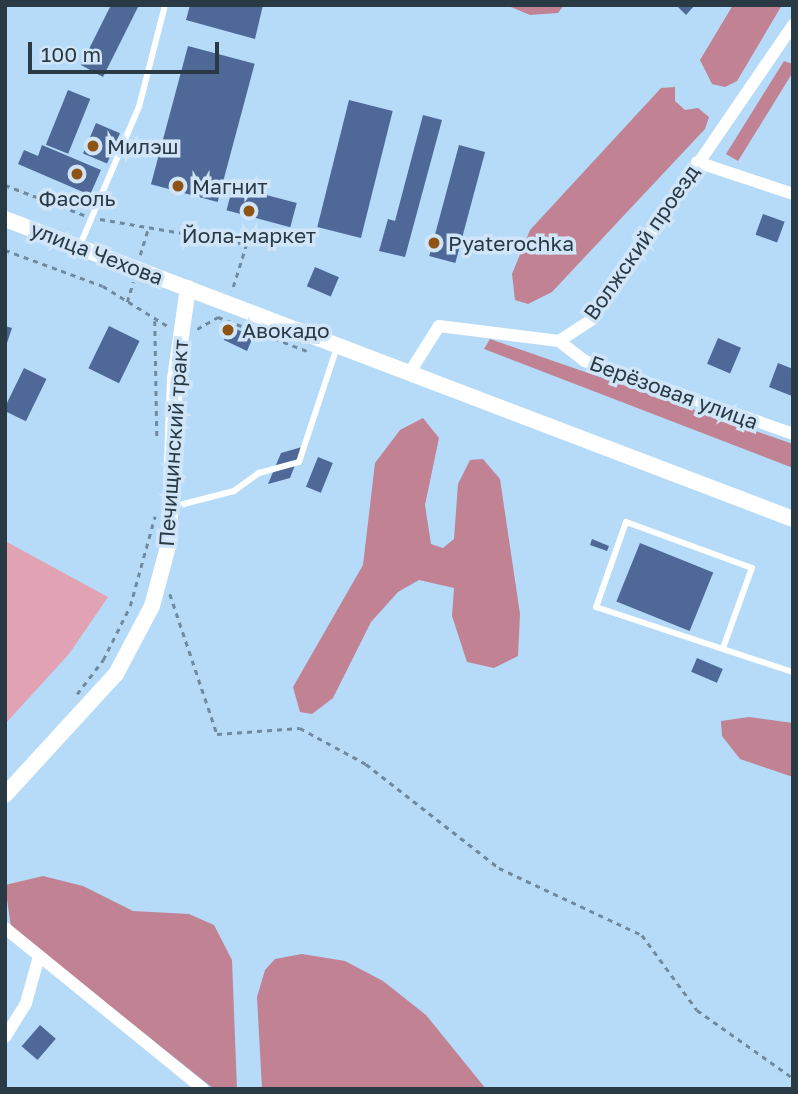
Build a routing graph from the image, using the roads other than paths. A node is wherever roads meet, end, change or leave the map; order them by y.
1 (165, 5) edge
2 (793, 25) edge
3 (697, 162) junction
4 (793, 194) edge
5 (5, 219) edge
6 (79, 247) junction
7 (188, 288) junction
8 (559, 341) junction
9 (335, 352) junction
10 (410, 372) junction
11 (793, 434) edge
12 (172, 507) junction
13 (793, 519) edge
14 (723, 648) junction
15 (793, 672) edge
16 (5, 795) edge
17 (5, 928) edge
18 (39, 956) junction
19 (5, 1037) edge
20 (203, 1089) edge

1 - 6 lane
2 - 3 street, Волжский проезд
3 - 4 street
3 - 8 street, Волжский проезд
5 - 6 street, улица Чехова
6 - 7 street, улица Чехова
7 - 9 street, улица Чехова
7 - 12 street, Печищинский тракт
8 - 10 street
8 - 11 street, Берёзовая улица
9 - 10 street, улица Чехова
9 - 12 lane
10 - 13 street, улица Чехова
12 - 16 street, Печищинский тракт
14 - 14 lane
14 - 15 lane
17 - 18 street
18 - 19 street
18 - 20 street

